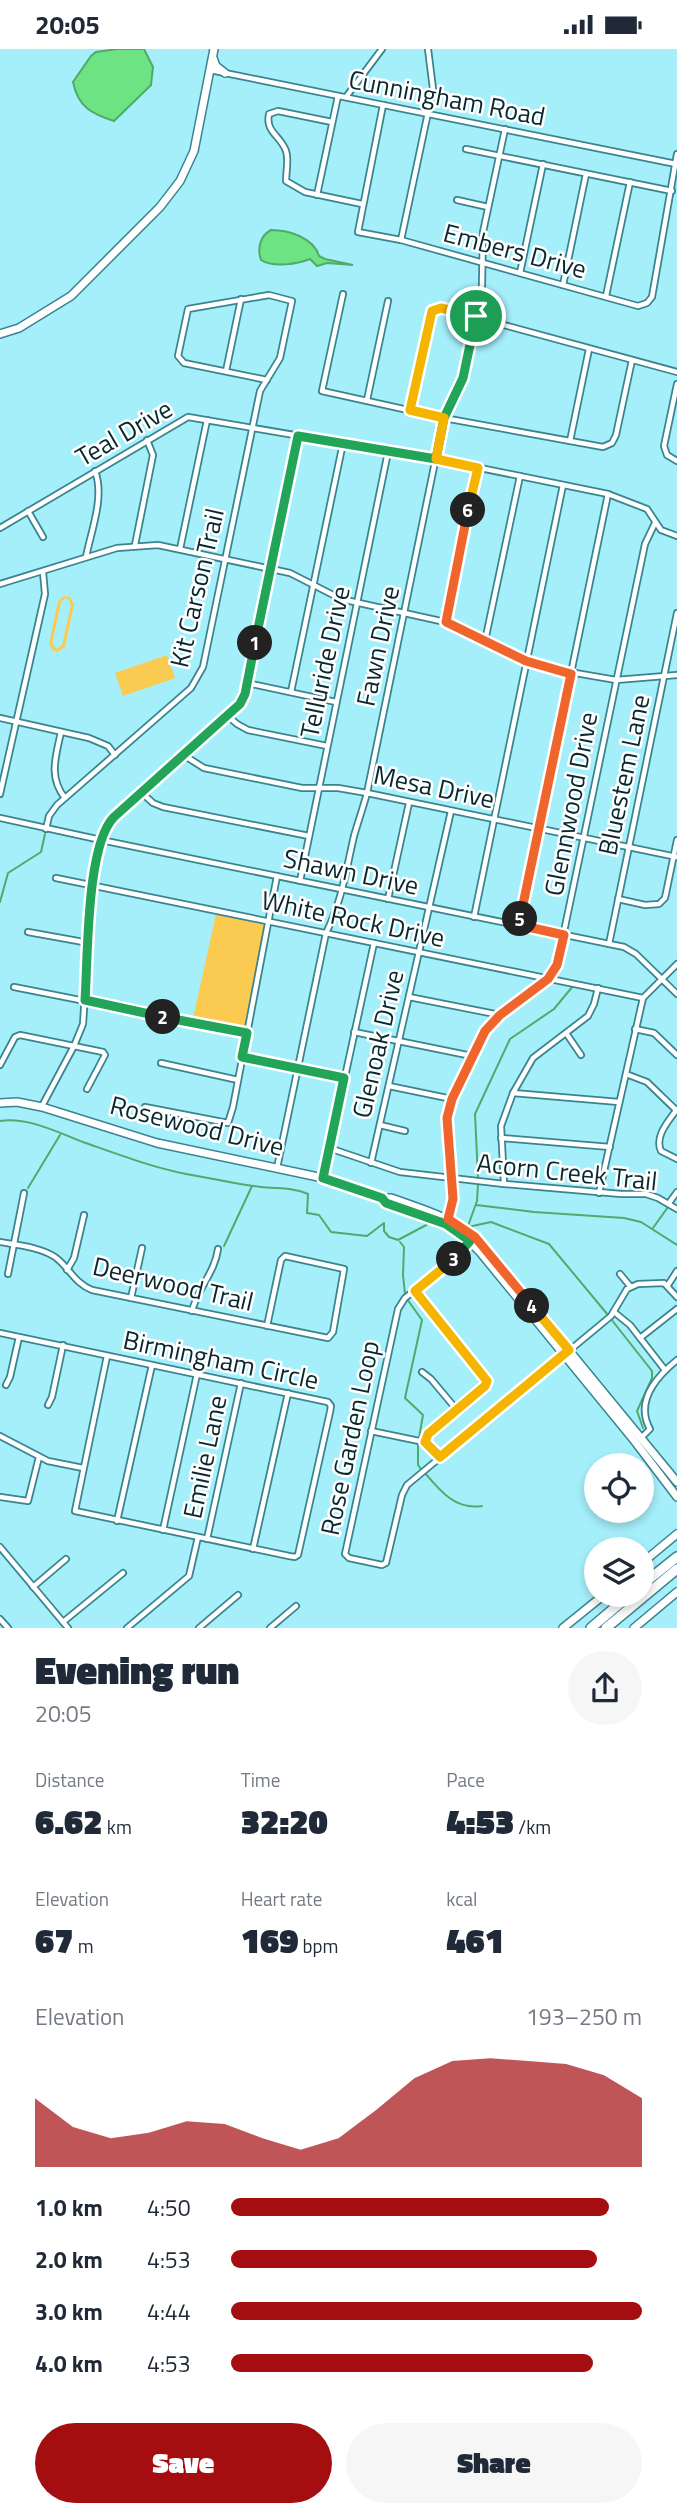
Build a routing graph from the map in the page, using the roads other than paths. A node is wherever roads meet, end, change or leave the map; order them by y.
1 (382, 49) edge
2 (428, 49) edge
3 (213, 53) edge
4 (210, 70) junction
5 (225, 72) junction
6 (338, 96) junction
7 (346, 97) junction
8 (383, 105) junction
9 (429, 113) junction
10 (332, 122) junction
11 (505, 129) junction
12 (466, 149) dead end
13 (677, 154) edge
14 (498, 156) junction
15 (676, 163) edge
16 (543, 164) junction
17 (586, 174) junction
18 (630, 182) junction
19 (672, 191) junction
20 (317, 195) junction
21 (457, 200) dead end
22 (362, 204) junction
23 (488, 207) junction
24 (401, 240) junction
25 (481, 262) junction
26 (520, 273) junction
27 (563, 285) junction
28 (343, 294) dead end
29 (606, 296) junction
30 (241, 299) junction
31 (388, 301) dead end
32 (476, 316) junction
33 (0, 334) edge
34 (589, 349) junction
35 (632, 360) junction
36 (226, 371) junction
37 (677, 372) edge
38 (267, 380) junction
39 (677, 384) edge
40 (367, 400) junction
41 (410, 410) junction
42 (444, 418) junction
43 (207, 420) junction
44 (252, 427) junction
45 (298, 436) junction
46 (147, 440) junction
47 (570, 441) junction
48 (343, 443) junction
49 (388, 451) junction
50 (436, 459) junction
51 (677, 461) edge
52 (478, 468) junction
53 (95, 471) junction
54 (520, 476) junction
55 (563, 485) junction
56 (608, 494) junction
57 (28, 511) junction
58 (655, 523) junction
59 (0, 528) edge
60 (677, 536) edge
61 (43, 537) dead end
62 (135, 545) junction
63 (180, 549) junction
64 (86, 557) junction
65 (225, 559) junction
66 (270, 569) junction
67 (43, 572) junction
68 (0, 584) edge
69 (314, 585) junction
70 (356, 604) junction
71 (405, 613) junction
72 (677, 614) edge
73 (446, 622) junction
74 (485, 641) junction
75 (526, 661) junction
76 (571, 674) junction
77 (677, 675) edge
78 (665, 676) junction
79 (616, 680) junction
80 (247, 683) junction
81 (292, 692) junction
82 (336, 702) junction
83 (229, 717) junction
84 (0, 718) edge
85 (17, 722) junction
86 (61, 732) junction
87 (327, 746) junction
88 (115, 755) junction
89 (185, 756) junction
90 (319, 788) junction
91 (142, 793) junction
92 (367, 793) junction
93 (0, 794) edge
94 (65, 798) junction
95 (409, 803) junction
96 (451, 811) junction
97 (0, 818) edge
98 (494, 820) junction
99 (539, 828) junction
100 (46, 829) junction
101 (309, 836) junction
102 (584, 837) junction
103 (677, 840) edge
104 (101, 841) junction
105 (628, 847) junction
106 (675, 857) edge
107 (278, 876) junction
108 (56, 878) dead end
109 (300, 881) junction
110 (92, 885) junction
111 (343, 890) junction
112 (388, 899) junction
113 (618, 899) junction
114 (429, 908) junction
115 (474, 917) junction
116 (269, 921) junction
117 (519, 925) junction
118 (28, 933) dead end
119 (326, 933) junction
120 (564, 935) junction
121 (89, 943) junction
122 (373, 943) junction
123 (609, 944) junction
124 (419, 951) junction
125 (677, 964) edge
126 (548, 979) junction
127 (662, 979) junction
128 (14, 987) dead end
129 (598, 988) junction
130 (677, 994) edge
131 (409, 997) junction
132 (643, 998) junction
133 (85, 1000) junction
134 (500, 1015) junction
135 (635, 1029) junction
136 (354, 1032) junction
137 (247, 1033) junction
138 (566, 1033) junction
139 (399, 1041) junction
140 (74, 1046) junction
141 (581, 1055) dead end
142 (677, 1055) edge
143 (472, 1056) junction
144 (242, 1057) junction
145 (161, 1063) dead end
146 (0, 1065) edge
147 (298, 1068) junction
148 (626, 1074) junction
149 (344, 1078) junction
150 (238, 1080) junction
151 (389, 1086) junction
152 (86, 1089) dead end
153 (513, 1093) junction
154 (452, 1099) junction
155 (619, 1102) junction
156 (0, 1103) edge
157 (42, 1107) junction
158 (145, 1107) dead end
159 (676, 1110) edge
160 (380, 1125) junction
161 (405, 1131) dead end
162 (501, 1138) junction
163 (610, 1147) junction
164 (329, 1148) junction
165 (677, 1159) edge
166 (371, 1163) junction
167 (277, 1169) junction
168 (323, 1178) junction
169 (451, 1179) junction
170 (505, 1184) junction
171 (677, 1192) edge
172 (24, 1193) dead end
173 (599, 1193) junction
174 (669, 1203) junction
175 (677, 1209) edge
176 (84, 1215) dead end
177 (447, 1222) junction
178 (470, 1241) junction
179 (0, 1242) edge
180 (14, 1245) junction
181 (142, 1248) dead end
182 (218, 1249) dead end
183 (67, 1271) junction
184 (677, 1271) edge
185 (8, 1273) dead end
186 (620, 1274) dead end
187 (668, 1285) junction
188 (630, 1286) junction
189 (415, 1291) junction
190 (677, 1297) edge
191 (131, 1298) junction
192 (677, 1308) edge
193 (192, 1311) junction
194 (614, 1312) junction
195 (267, 1326) junction
196 (0, 1333) edge
197 (19, 1337) junction
198 (640, 1338) junction
199 (63, 1345) junction
200 (566, 1352) junction
201 (107, 1356) junction
202 (677, 1360) edge
203 (152, 1365) junction
204 (664, 1370) junction
205 (422, 1372) dead end
206 (197, 1374) junction
207 (241, 1383) junction
208 (6, 1385) dead end
209 (288, 1393) junction
210 (48, 1405) dead end
211 (457, 1410) junction
212 (372, 1431) junction
213 (0, 1436) edge
214 (641, 1439) junction
215 (425, 1442) junction
216 (40, 1457) junction
217 (440, 1457) junction
218 (83, 1468) junction
219 (677, 1482) edge
220 (0, 1497) edge
221 (677, 1497) edge
222 (117, 1521) junction
223 (163, 1530) junction
224 (198, 1537) junction
225 (675, 1537) edge
226 (207, 1539) junction
227 (0, 1547) edge
228 (253, 1549) junction
229 (654, 1554) edge
230 (677, 1557) edge
231 (66, 1559) dead end
232 (677, 1569) edge
233 (123, 1573) dead end
234 (654, 1580) edge
235 (654, 1584) edge
236 (33, 1587) junction
237 (677, 1592) edge
238 (238, 1595) dead end
239 (296, 1606) dead end
240 (589, 1607) edge
241 (616, 1607) edge
242 (627, 1607) edge
243 (637, 1607) edge
244 (609, 1613) junction
245 (0, 1619) edge
246 (63, 1622) junction
247 (565, 1627) edge
248 (8, 1628) edge
249 (68, 1628) edge
250 (127, 1628) edge
251 (199, 1628) edge
252 (270, 1628) edge
253 (583, 1628) edge
254 (591, 1628) edge
255 (606, 1628) edge
256 (615, 1628) edge
257 (634, 1628) edge

1 - 7 street
2 - 9 street
3 - 4 main road
3 - 5 main road
4 - 5 street, Cunningham Road
4 - 33 main road
5 - 6 street, Cunningham Road
6 - 7 street, Cunningham Road
6 - 10 street
7 - 8 street, Cunningham Road
8 - 9 street, Cunningham Road
8 - 22 street, Embers Drive
9 - 11 street, Cunningham Road
9 - 24 street
10 - 20 street
10 - 20 street
11 - 14 street, Fawn Drive
11 - 15 street, Cunningham Road
12 - 14 street
13 - 15 street, Embers Drive
14 - 16 street
14 - 23 street, Fawn Drive
15 - 19 street, Embers Drive
16 - 17 street
16 - 26 street
17 - 18 street
17 - 27 street
18 - 19 street
18 - 29 street
19 - 29 street, Embers Drive
20 - 22 street
21 - 23 street
22 - 24 street, Embers Drive
23 - 25 street, Fawn Drive
24 - 25 street, Embers Drive
25 - 26 street, Embers Drive
25 - 32 street, Fawn Drive
26 - 27 street, Embers Drive
27 - 29 street, Embers Drive
28 - 40 street
30 - 36 street
30 - 36 street
30 - 38 street, Kit Carson Trail
31 - 40 street
32 - 34 street
32 - 41 street
32 - 42 street, Fawn Drive
34 - 35 street
34 - 47 street
35 - 37 street
35 - 47 street
36 - 38 street
38 - 44 street, Kit Carson Trail
39 - 51 street
40 - 41 street
41 - 42 street
42 - 47 street
42 - 50 street, Fawn Drive
43 - 44 street, Teal Drive
43 - 46 street, Teal Drive
43 - 63 street
44 - 45 street, Teal Drive
44 - 65 street, Kit Carson Trail
45 - 48 street, Teal Drive
45 - 66 street
46 - 53 street, Teal Drive
46 - 62 street
48 - 49 street, Teal Drive
48 - 69 street
49 - 50 street, Teal Drive
49 - 70 street, Telluride Drive
50 - 52 street, Teal Drive
50 - 71 street, Fawn Drive
52 - 54 street, Teal Drive
52 - 73 street
53 - 57 street, Teal Drive
53 - 64 street
54 - 55 street, Teal Drive
54 - 74 street
55 - 56 street, Teal Drive
55 - 75 street
56 - 58 street, Teal Drive
56 - 76 street
57 - 59 street, Teal Drive
57 - 61 street
58 - 60 street, Teal Drive
58 - 79 street, Glennwood Drive
62 - 63 street
62 - 64 street
63 - 65 street
64 - 67 street
65 - 66 street
65 - 88 street, Kit Carson Trail
66 - 69 street
66 - 80 street
67 - 68 street
67 - 85 street
69 - 70 street
69 - 81 street
70 - 71 street
70 - 82 street, Telluride Drive
71 - 73 street
71 - 92 street, Fawn Drive
72 - 78 street, Bluestem Lane
73 - 74 street
74 - 75 street
75 - 76 street
75 - 98 street
76 - 79 street
76 - 99 street
77 - 78 street
78 - 79 street
78 - 105 street, Bluestem Lane
79 - 102 street, Glennwood Drive
80 - 81 street
80 - 83 street
81 - 82 street
82 - 87 street, Telluride Drive
83 - 87 street
83 - 89 street
84 - 85 street
85 - 86 street
85 - 93 street
86 - 88 street
86 - 94 street
87 - 90 street, Telluride Drive
88 - 94 street, Kit Carson Trail
89 - 90 street, Mesa Drive
89 - 91 street
90 - 92 street, Mesa Drive
90 - 101 street, Telluride Drive
91 - 101 street
91 - 104 street
92 - 95 street, Mesa Drive
92 - 111 street, Fawn Drive
94 - 100 street, Kit Carson Trail
95 - 96 street, Mesa Drive
95 - 112 street
96 - 98 street, Mesa Drive
96 - 114 street, Glenoak Drive
97 - 100 street, Shawn Drive
98 - 99 street, Mesa Drive
98 - 115 street
99 - 102 street, Mesa Drive
99 - 117 street
100 - 104 street, Shawn Drive
101 - 109 street, Telluride Drive
102 - 105 street, Mesa Drive
102 - 120 street, Glennwood Drive
103 - 106 street
104 - 107 street, Shawn Drive
104 - 110 street
105 - 106 street, Mesa Drive
105 - 113 street, Bluestem Lane
106 - 113 street
107 - 109 street, Shawn Drive
107 - 116 street
108 - 110 street, White Rock Drive
109 - 111 street, Shawn Drive
110 - 116 street, White Rock Drive
110 - 121 street
111 - 112 street, Shawn Drive
111 - 119 street, Fawn Drive
112 - 114 street, Shawn Drive
113 - 123 street, Bluestem Lane
114 - 115 street, Shawn Drive
114 - 124 street, Glenoak Drive
115 - 117 street, Shawn Drive
116 - 119 street, White Rock Drive
116 - 137 street
117 - 120 street, Shawn Drive
118 - 121 street
119 - 122 street, White Rock Drive
119 - 147 street, Fawn Drive
120 - 123 street, Shawn Drive
120 - 126 street, Glennwood Drive
121 - 133 street
122 - 124 street, White Rock Drive
122 - 136 street
123 - 127 street, Shawn Drive
124 - 126 street, White Rock Drive
124 - 131 street, Glenoak Drive
125 - 127 street
126 - 129 street, White Rock Drive
126 - 134 street
127 - 130 street, Shawn Drive
127 - 132 street
128 - 133 street
129 - 132 street, White Rock Drive
129 - 138 street
131 - 134 street
131 - 139 street, Glenoak Drive
132 - 135 street
133 - 137 street
133 - 140 street
134 - 143 street
135 - 142 street
135 - 148 street
136 - 139 street
136 - 149 street
137 - 144 street
138 - 141 street
138 - 153 street
139 - 143 street
139 - 151 street, Glenoak Drive
140 - 146 street
140 - 152 street
140 - 157 street
143 - 154 street
144 - 147 street
144 - 150 street
145 - 150 street
147 - 149 street
147 - 167 street, Fawn Drive
148 - 155 street
148 - 159 street
149 - 164 street
150 - 158 street
151 - 154 street
151 - 160 street, Glenoak Drive
153 - 155 street
153 - 162 street
154 - 169 street
155 - 163 street
156 - 157 main road, Rosewood Drive
157 - 167 main road, Rosewood Drive
159 - 165 street
160 - 161 street
160 - 166 street, Glenoak Drive
162 - 163 street
162 - 170 street
163 - 173 street
164 - 166 street, Acorn Creek Trail
164 - 168 street
166 - 169 street, Acorn Creek Trail
167 - 168 main road, Rosewood Drive
168 - 177 main road, Rosewood Drive
169 - 170 street, Acorn Creek Trail
169 - 177 street
170 - 173 street, Acorn Creek Trail
171 - 174 street
172 - 180 street
173 - 174 street, Acorn Creek Trail
174 - 175 street, Acorn Creek Trail
176 - 183 street
177 - 178 main road, Rosewood Drive
177 - 200 main road, Rosewood Drive
178 - 189 street, Rose Garden Loop
178 - 200 main road, Rosewood Drive
179 - 180 street, Deerwood Trail
180 - 183 street, Deerwood Trail
180 - 185 street
181 - 191 street
182 - 193 street
183 - 191 street, Deerwood Trail
184 - 187 street
186 - 188 street
187 - 188 street
187 - 190 street
188 - 194 street, Rose Garden Loop
189 - 211 street
189 - 212 street, Rose Garden Loop
191 - 193 street, Deerwood Trail
192 - 198 street
193 - 195 street, Deerwood Trail
194 - 198 street
194 - 200 street, Rose Garden Loop
195 - 195 street, Deerwood Trail
196 - 197 street, Birmingham Circle
197 - 199 street, Birmingham Circle
197 - 208 street
198 - 204 street
199 - 201 street, Birmingham Circle
199 - 210 street
200 - 214 main road, Rosewood Drive
200 - 217 street, Rose Garden Loop
200 - 221 main road, Rosewood Drive
201 - 203 street, Birmingham Circle
201 - 218 street, Birmingham Circle
202 - 204 street
203 - 206 street, Birmingham Circle
203 - 222 street
204 - 214 street
205 - 211 street
206 - 207 street, Birmingham Circle
206 - 223 street
207 - 209 street, Birmingham Circle
207 - 226 street, Emilie Lane
209 - 228 street
209 - 228 street, Birmingham Circle
211 - 215 street
212 - 215 street
212 - 217 street, Rose Garden Loop
213 - 216 street
214 - 219 main road, Rosewood Drive
215 - 217 street
216 - 218 street
216 - 220 street
218 - 222 street, Birmingham Circle
222 - 223 street, Birmingham Circle
223 - 224 street, Birmingham Circle
224 - 226 street, Birmingham Circle
224 - 250 street
225 - 229 main road
226 - 228 street, Birmingham Circle
227 - 236 street
230 - 234 highway
231 - 236 street
232 - 235 highway
233 - 246 street
236 - 246 street
237 - 257 main road
238 - 251 street
239 - 252 street
240 - 247 main road
241 - 244 highway
242 - 255 highway
243 - 256 highway
244 - 253 highway
244 - 254 highway
245 - 248 street
246 - 249 street

